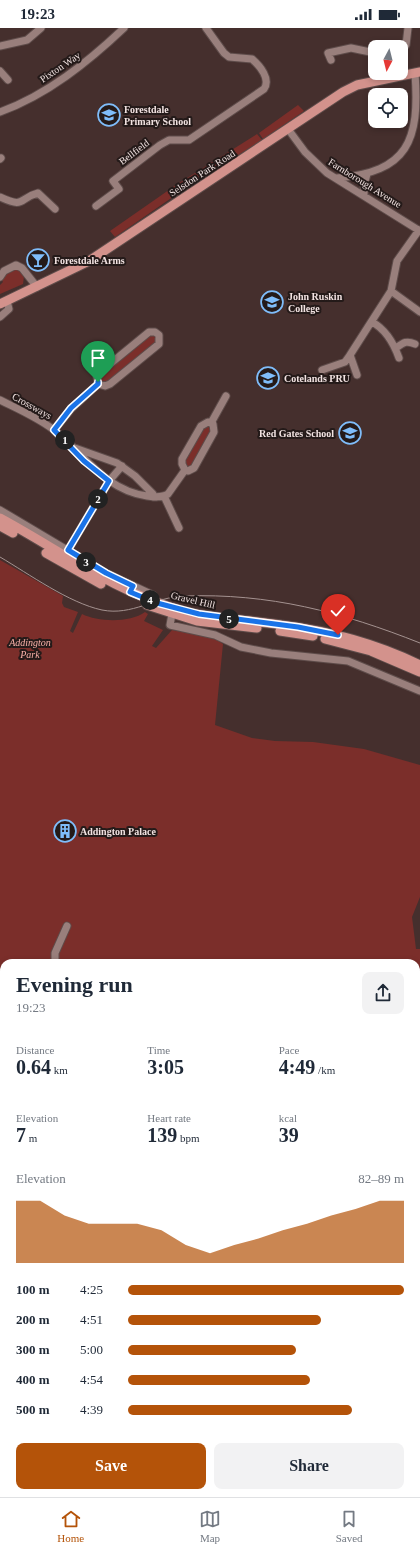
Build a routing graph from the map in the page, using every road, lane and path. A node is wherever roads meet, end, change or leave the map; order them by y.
1 (41, 28) edge
2 (124, 28) edge
3 (206, 28) edge
4 (408, 28) edge
5 (407, 40) edge
6 (0, 46) edge
7 (368, 52) edge
8 (331, 60) dead end
9 (0, 71) edge
10 (417, 72) edge
11 (8, 80) dead end
12 (0, 112) edge
13 (288, 129) junction
14 (367, 174) junction
15 (337, 178) junction
16 (364, 195) junction
17 (0, 197) edge
18 (96, 206) dead end
19 (55, 209) dead end
20 (420, 230) edge
21 (0, 277) edge
22 (36, 287) junction
23 (391, 291) junction
24 (3, 303) edge
25 (420, 312) edge
26 (0, 317) edge
27 (372, 322) junction
28 (415, 344) dead end
29 (396, 348) junction
30 (350, 355) junction
31 (400, 358) dead end
32 (322, 370) dead end
33 (357, 375) dead end
34 (98, 384) junction
35 (226, 396) dead end
36 (0, 400) edge
37 (211, 423) junction
38 (54, 430) junction
39 (72, 447) junction
40 (122, 466) junction
41 (185, 470) junction
42 (109, 481) junction
43 (164, 496) junction
44 (153, 497) junction
45 (0, 510) edge
46 (0, 518) edge
47 (0, 526) edge
48 (179, 528) dead end
49 (68, 550) junction
50 (132, 589) junction
51 (153, 595) dead end
52 (171, 618) junction
53 (420, 665) edge
54 (420, 672) edge
55 (420, 691) edge
56 (67, 926) dead end
57 (55, 959) edge

1 - 6 street
2 - 12 street, Pixton Way
3 - 18 street, Bellfield
4 - 5 street
7 - 8 street
9 - 11 street
10 - 13 main road, Selsdon Park Road
10 - 14 street
13 - 15 street, Farnborough Avenue
13 - 22 main road, Selsdon Park Road
14 - 15 street
14 - 16 street
15 - 16 street, Farnborough Avenue
16 - 20 street, Farnborough Avenue
17 - 19 street
20 - 23 street
21 - 22 street
22 - 24 main road, Selsdon Park Road
23 - 25 street
23 - 27 street
24 - 26 street
27 - 29 street
27 - 30 street
28 - 29 street
29 - 31 street
30 - 32 street
30 - 33 street
34 - 34 street
34 - 38 street
35 - 37 street
36 - 38 street, Crossways
37 - 41 street
37 - 41 street
38 - 39 street, Crossways
39 - 40 street, Crossways
39 - 42 street, Crossways
40 - 42 street
40 - 44 street, Crossways
41 - 43 street
42 - 44 street, Crossways
42 - 49 street
43 - 44 street, Crossways
43 - 48 street
45 - 49 street, Gravel Hill
46 - 50 main road, Gravel Hill
47 - 52 main road, Gravel Hill
49 - 50 street, Gravel Hill
50 - 51 street, Gravel Hill
50 - 53 main road, Gravel Hill
52 - 54 main road, Gravel Hill
52 - 55 street, Gravel Hill
56 - 57 street

